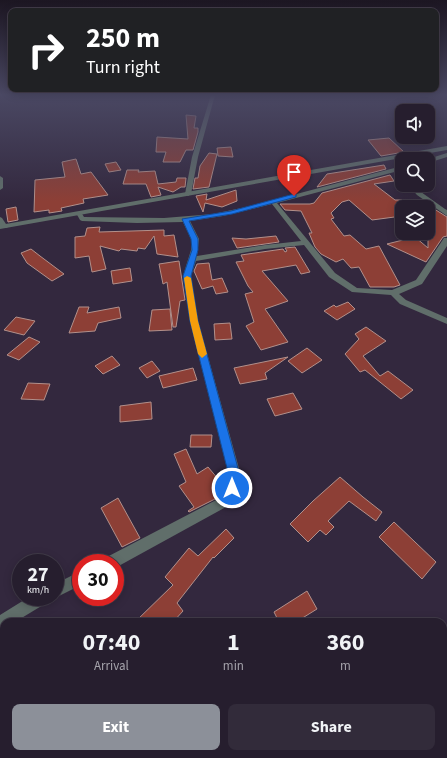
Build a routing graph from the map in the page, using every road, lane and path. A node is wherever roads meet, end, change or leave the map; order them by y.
1 (203, 130) edge
2 (447, 148) edge
3 (447, 155) edge
4 (435, 159) edge
5 (395, 171) edge
6 (0, 178) edge
7 (0, 188) edge
8 (416, 192) edge
9 (188, 194) junction
10 (273, 202) junction
11 (80, 213) junction
12 (447, 214) edge
13 (0, 219) edge
14 (185, 219) junction
15 (2, 227) edge
16 (447, 240) edge
17 (306, 243) junction
18 (192, 259) junction
19 (394, 293) junction
20 (447, 321) edge
21 (124, 556) edge
22 (28, 606) edge
23 (7, 618) edge

1 - 9 street
2 - 9 street
3 - 4 street
5 - 10 street
6 - 7 street
8 - 12 street
9 - 11 street
10 - 14 street
10 - 17 street
11 - 14 street
11 - 15 street
13 - 15 street
14 - 18 street
16 - 19 street
17 - 18 street
17 - 19 street
18 - 21 street
19 - 20 street
22 - 23 street

